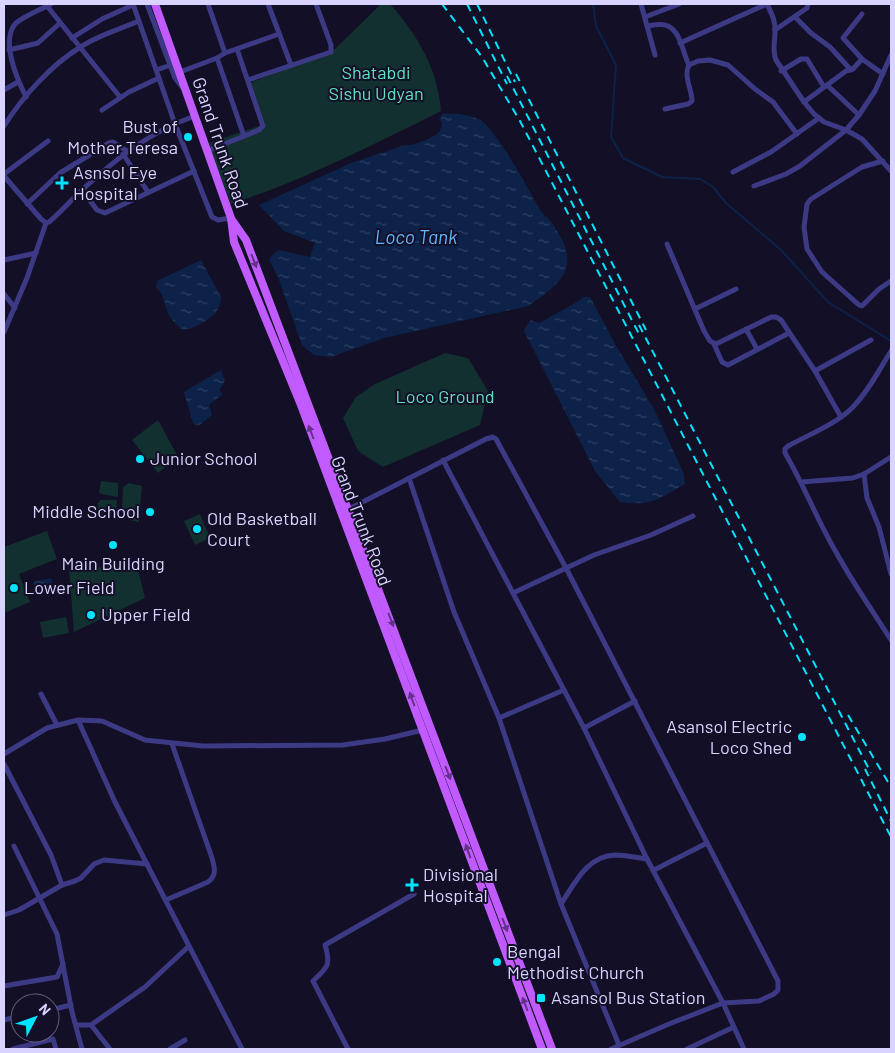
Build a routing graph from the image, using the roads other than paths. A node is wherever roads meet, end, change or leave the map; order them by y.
1 (133, 4) edge
2 (147, 4) edge
3 (155, 4) edge
4 (208, 4) edge
5 (268, 4) edge
6 (316, 4) edge
7 (642, 4) edge
8 (679, 4) edge
9 (767, 4) edge
10 (808, 4) edge
11 (49, 5) edge
12 (862, 14) dead end
13 (645, 17) junction
14 (795, 17) junction
15 (139, 21) junction
16 (60, 23) junction
17 (647, 26) junction
18 (775, 30) junction
19 (278, 34) junction
20 (72, 38) junction
21 (680, 43) junction
22 (80, 47) junction
23 (237, 49) junction
24 (9, 50) junction
25 (224, 54) junction
26 (655, 55) dead end
27 (891, 55) edge
28 (217, 58) junction
29 (862, 59) junction
30 (889, 63) edge
31 (171, 65) junction
32 (291, 65) junction
33 (689, 65) junction
34 (156, 70) junction
35 (851, 70) junction
36 (891, 70) edge
37 (781, 71) junction
38 (180, 72) junction
39 (883, 74) junction
40 (159, 78) junction
41 (248, 80) junction
42 (18, 82) junction
43 (825, 86) junction
44 (4, 90) edge
45 (187, 94) junction
46 (26, 97) junction
47 (120, 97) junction
48 (804, 102) junction
49 (665, 109) dead end
50 (102, 110) dead end
51 (195, 116) junction
52 (859, 116) junction
53 (819, 118) junction
54 (175, 124) junction
55 (4, 126) edge
56 (846, 130) junction
57 (797, 134) junction
58 (244, 136) junction
59 (48, 141) dead end
60 (207, 151) junction
61 (125, 153) junction
62 (883, 161) junction
63 (194, 171) junction
64 (891, 171) edge
65 (732, 172) dead end
66 (4, 175) edge
67 (754, 186) dead end
68 (82, 190) junction
69 (148, 192) junction
70 (27, 204) junction
71 (231, 218) junction
72 (46, 223) junction
73 (667, 244) dead end
74 (36, 253) junction
75 (4, 260) edge
76 (891, 281) edge
77 (736, 289) dead end
78 (4, 294) edge
79 (15, 308) junction
80 (696, 309) junction
81 (746, 329) junction
82 (4, 332) edge
83 (789, 333) junction
84 (871, 340) dead end
85 (714, 344) junction
86 (757, 349) junction
87 (890, 352) edge
88 (814, 371) junction
89 (841, 417) junction
90 (891, 457) edge
91 (443, 460) junction
92 (864, 474) junction
93 (409, 478) junction
94 (802, 482) junction
95 (346, 511) junction
96 (693, 516) dead end
97 (889, 554) edge
98 (566, 568) junction
99 (891, 572) edge
100 (513, 593) junction
101 (891, 640) edge
102 (564, 690) junction
103 (41, 694) dead end
104 (635, 701) junction
105 (499, 718) junction
106 (78, 720) junction
107 (57, 725) junction
108 (584, 728) junction
109 (423, 730) junction
110 (172, 744) junction
111 (4, 754) edge
112 (4, 764) edge
113 (707, 844) junction
114 (14, 846) dead end
115 (647, 859) junction
116 (147, 864) junction
117 (654, 870) junction
118 (62, 885) junction
119 (414, 894) dead end
120 (40, 897) junction
121 (166, 900) junction
122 (561, 904) junction
123 (4, 915) edge
124 (189, 946) junction
125 (64, 964) junction
126 (4, 986) edge
127 (723, 1004) junction
128 (71, 1005) junction
129 (60, 1008) edge
130 (76, 1025) junction
131 (91, 1025) junction
132 (734, 1027) junction
133 (185, 1040) dead end
134 (624, 1042) junction
135 (619, 1045) junction
136 (14, 1049) edge
137 (56, 1049) edge
138 (82, 1049) edge
139 (110, 1049) edge
140 (170, 1049) edge
141 (242, 1049) edge
142 (348, 1049) edge
143 (542, 1049) edge
144 (552, 1049) edge
145 (611, 1049) edge
146 (629, 1049) edge
147 (687, 1049) edge
148 (744, 1049) edge

1 - 15 street
1 - 20 street
2 - 31 street
3 - 38 main road, Grand Trunk Road
4 - 25 street
5 - 19 street
6 - 32 street
7 - 13 street
8 - 13 street
9 - 18 street
9 - 21 street
10 - 14 street
11 - 16 street
11 - 24 street
12 - 29 street
13 - 17 street
14 - 18 street
14 - 35 street
15 - 22 street
15 - 34 street
16 - 20 street
16 - 24 street
17 - 21 street
17 - 26 street
18 - 37 street
19 - 23 street
19 - 32 street
20 - 22 street
21 - 33 street
22 - 46 street
22 - 47 street
23 - 25 street
23 - 41 street
24 - 42 street
25 - 28 street
27 - 30 street
28 - 38 street
28 - 58 street
29 - 35 street
29 - 39 street
30 - 36 street
30 - 39 street
31 - 34 street
31 - 45 street
32 - 41 street
33 - 49 street
33 - 57 street
34 - 40 street
35 - 43 street
37 - 43 street
37 - 48 street
38 - 45 main road, Grand Trunk Road
39 - 52 street
40 - 47 street
40 - 54 street
41 - 58 street
42 - 44 street
42 - 46 street
43 - 48 street
43 - 52 street
45 - 51 main road, Grand Trunk Road
46 - 55 street
47 - 50 street
48 - 53 street
51 - 54 street
51 - 60 main road, Grand Trunk Road
52 - 56 street
53 - 56 street
53 - 57 street
54 - 61 street
54 - 63 street
56 - 62 street
56 - 67 street
57 - 65 street
58 - 60 street
59 - 66 street
60 - 71 main road, Grand Trunk Road
61 - 68 street
61 - 69 street
61 - 70 street
62 - 64 street
62 - 76 street
63 - 69 street
63 - 71 street
66 - 70 street
68 - 69 street
68 - 72 street
70 - 72 street
71 -> 95 main road
95 -> 71 main road, Grand Trunk Road
72 - 74 street
73 - 80 street
74 - 75 street
74 - 79 street
77 - 80 street
78 - 79 street
79 - 82 street
80 - 85 street
81 - 83 street
81 - 85 street
81 - 86 street
83 - 86 street
83 - 88 street
84 - 88 street
85 - 86 street
87 - 89 street
88 - 89 street
89 - 94 street
90 - 92 street
91 - 93 street
91 - 98 street
91 - 100 street
92 - 94 street
92 - 97 street
93 - 95 street
93 - 105 street
94 - 101 street
109 -> 95 main road, Grand Trunk Road
95 -> 144 main road
96 - 98 street
97 - 99 street
98 - 100 street
98 - 104 street
100 - 102 street
102 - 105 street
102 - 108 street
103 - 107 street
104 - 108 street
104 - 113 street
105 - 122 street
106 - 107 street
106 - 110 street
106 - 116 street
107 - 111 street
108 - 115 street
109 - 110 street
143 -> 109 main road, Grand Trunk Road
110 - 121 street
112 - 118 street
113 - 117 street
113 - 127 street
114 - 120 street
115 - 117 street
115 - 122 street
116 - 118 street
116 - 121 street
117 - 127 street
118 - 120 street
119 - 142 street
120 - 123 street
120 - 125 street
121 - 124 street
122 - 135 street
124 - 131 street
124 - 141 street
125 - 126 street
125 - 128 street
127 - 132 street
127 - 134 street
128 - 129 street
128 - 130 street
130 - 131 street
130 - 138 street
131 - 139 street
132 - 147 street
132 - 148 street
133 - 140 street
134 - 135 street
134 - 146 street
135 - 145 street
136 - 137 street

